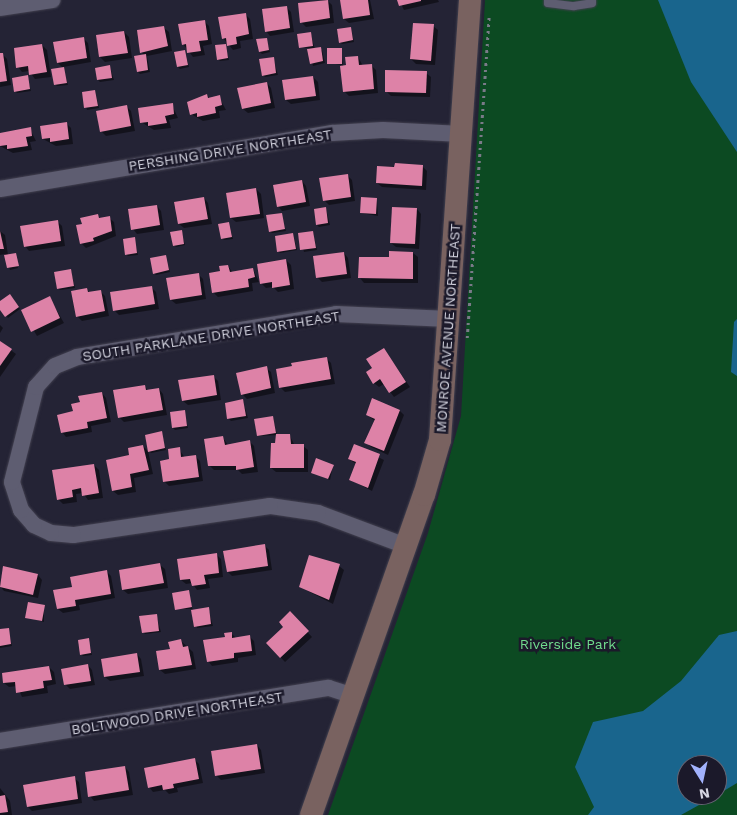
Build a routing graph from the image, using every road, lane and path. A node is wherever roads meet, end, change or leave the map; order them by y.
1 (52, 0) edge
2 (470, 0) edge
3 (548, 0) edge
4 (592, 0) edge
5 (0, 8) edge
6 (462, 134) junction
7 (0, 189) edge
8 (449, 319) junction
9 (406, 546) junction
10 (354, 696) junction
11 (0, 741) edge
12 (311, 815) edge

1 - 5 street
2 - 6 main road, MONROE AVENUE NORTHEAST
3 - 4 lane
6 - 7 street, PERSHING DRIVE NORTHEAST
6 - 8 main road, MONROE AVENUE NORTHEAST
8 - 9 main road, MONROE AVENUE NORTHEAST
8 - 9 street, SOUTH PARKLANE DRIVE NORTHEAST
9 - 10 main road, MONROE AVENUE NORTHEAST
10 - 11 street, BOLTWOOD DRIVE NORTHEAST
10 - 12 main road, MONROE AVENUE NORTHEAST

